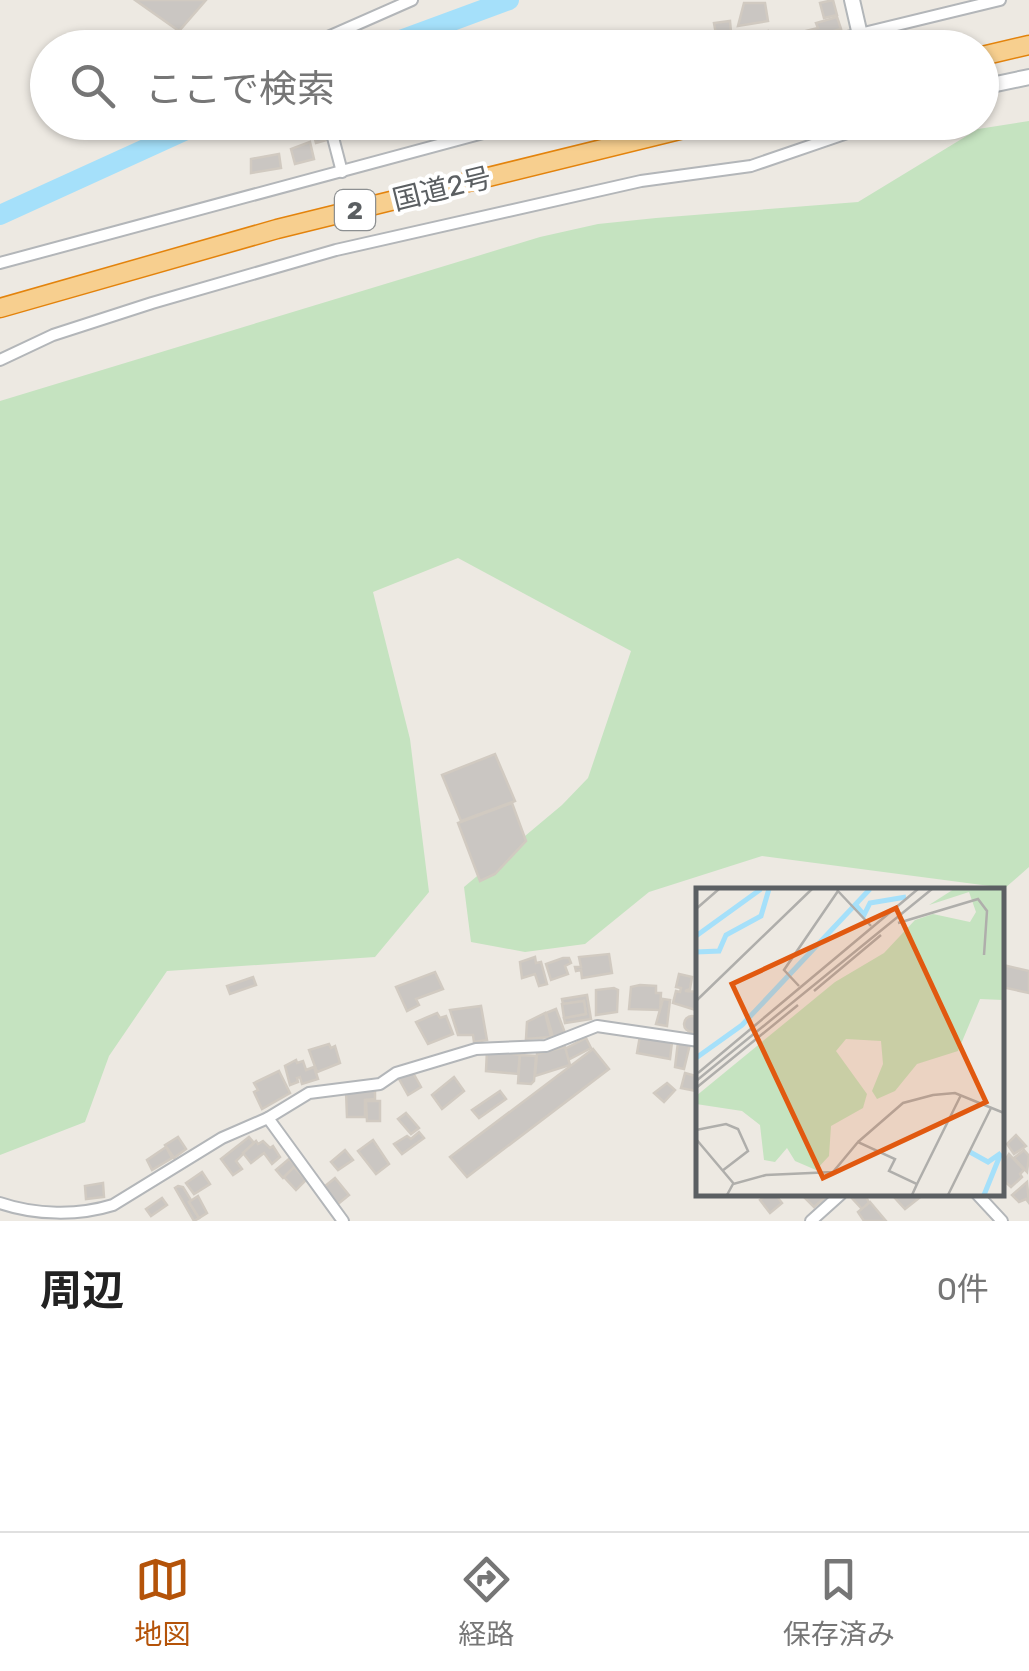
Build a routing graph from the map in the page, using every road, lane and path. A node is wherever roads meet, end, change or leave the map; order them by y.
1 (412, 0) edge
2 (852, 0) edge
3 (1000, 0) edge
4 (344, 30) edge
5 (859, 30) edge
6 (896, 30) edge
7 (1029, 45) edge
8 (999, 52) edge
9 (1029, 77) edge
10 (999, 83) edge
11 (334, 140) edge
12 (458, 140) edge
13 (639, 140) edge
14 (827, 140) edge
15 (342, 172) junction
16 (0, 264) edge
17 (0, 308) edge
18 (0, 360) edge
19 (696, 1041) edge
20 (268, 1118) junction
21 (839, 1196) edge
22 (979, 1196) edge
23 (0, 1203) edge
24 (343, 1221) edge
25 (811, 1221) edge
26 (1002, 1221) edge

1 - 4 street
2 - 5 street
3 - 6 street
7 - 8 highway
9 - 10 street
11 - 15 street
12 - 15 street
13 - 17 highway, 国道2号 / 2
14 - 18 street
15 - 16 street
19 - 20 street
20 - 23 street
20 - 24 street
21 - 25 street
22 - 26 street

